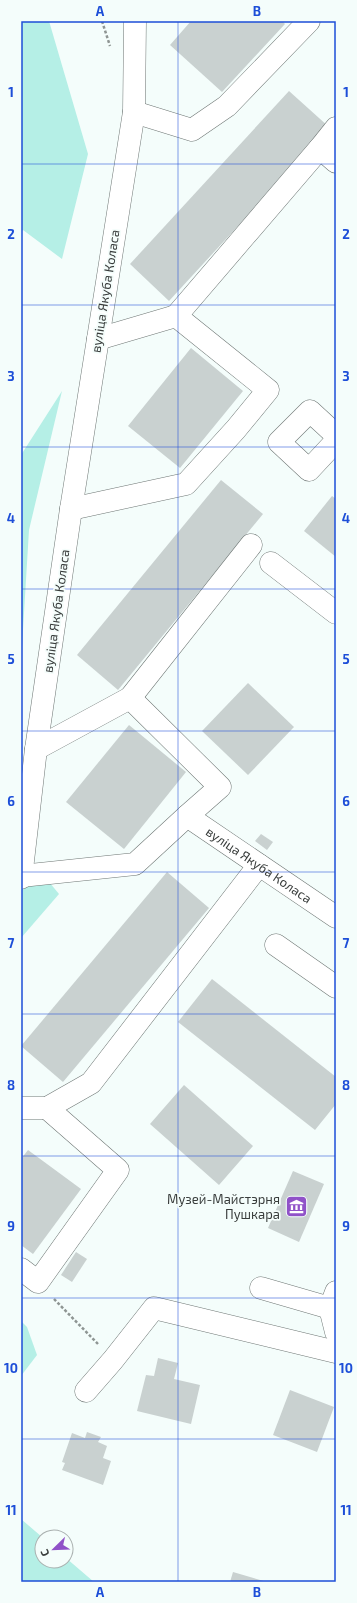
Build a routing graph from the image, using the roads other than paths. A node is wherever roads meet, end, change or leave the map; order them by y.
1 (135, 21) edge
2 (309, 21) edge
3 (134, 112) junction
4 (336, 128) edge
5 (320, 148) junction
6 (336, 162) edge
7 (176, 316) junction
8 (98, 339) junction
9 (336, 435) edge
10 (336, 441) edge
11 (71, 509) junction
12 (251, 545) dead end
13 (271, 563) dead end
14 (336, 613) edge
15 (130, 698) junction
16 (36, 749) junction
17 (187, 816) junction
18 (259, 865) junction
19 (21, 877) edge
20 (336, 916) edge
21 (276, 945) dead end
22 (336, 987) edge
23 (21, 1108) edge
24 (47, 1108) junction
25 (21, 1269) edge
26 (261, 1288) dead end
27 (333, 1300) edge
28 (336, 1332) edge
29 (336, 1352) edge
30 (86, 1391) dead end

1 - 3 street, вуліца Якуба Коласа
2 - 3 street
3 - 8 street, вуліца Якуба Коласа
4 - 5 street
5 - 6 street
5 - 7 street
7 - 8 street
7 - 11 street
8 - 11 street, вуліца Якуба Коласа
9 - 10 street
11 - 16 street, вуліца Якуба Коласа
12 - 15 street
13 - 14 street
15 - 16 street
15 - 17 street
16 - 19 street, вуліца Якуба Коласа
17 - 18 street, вуліца Якуба Коласа
17 - 19 street
18 - 20 street, вуліца Якуба Коласа
18 - 24 street
21 - 22 street
23 - 24 street
24 - 25 street
26 - 27 street
27 - 28 street
29 - 30 street

